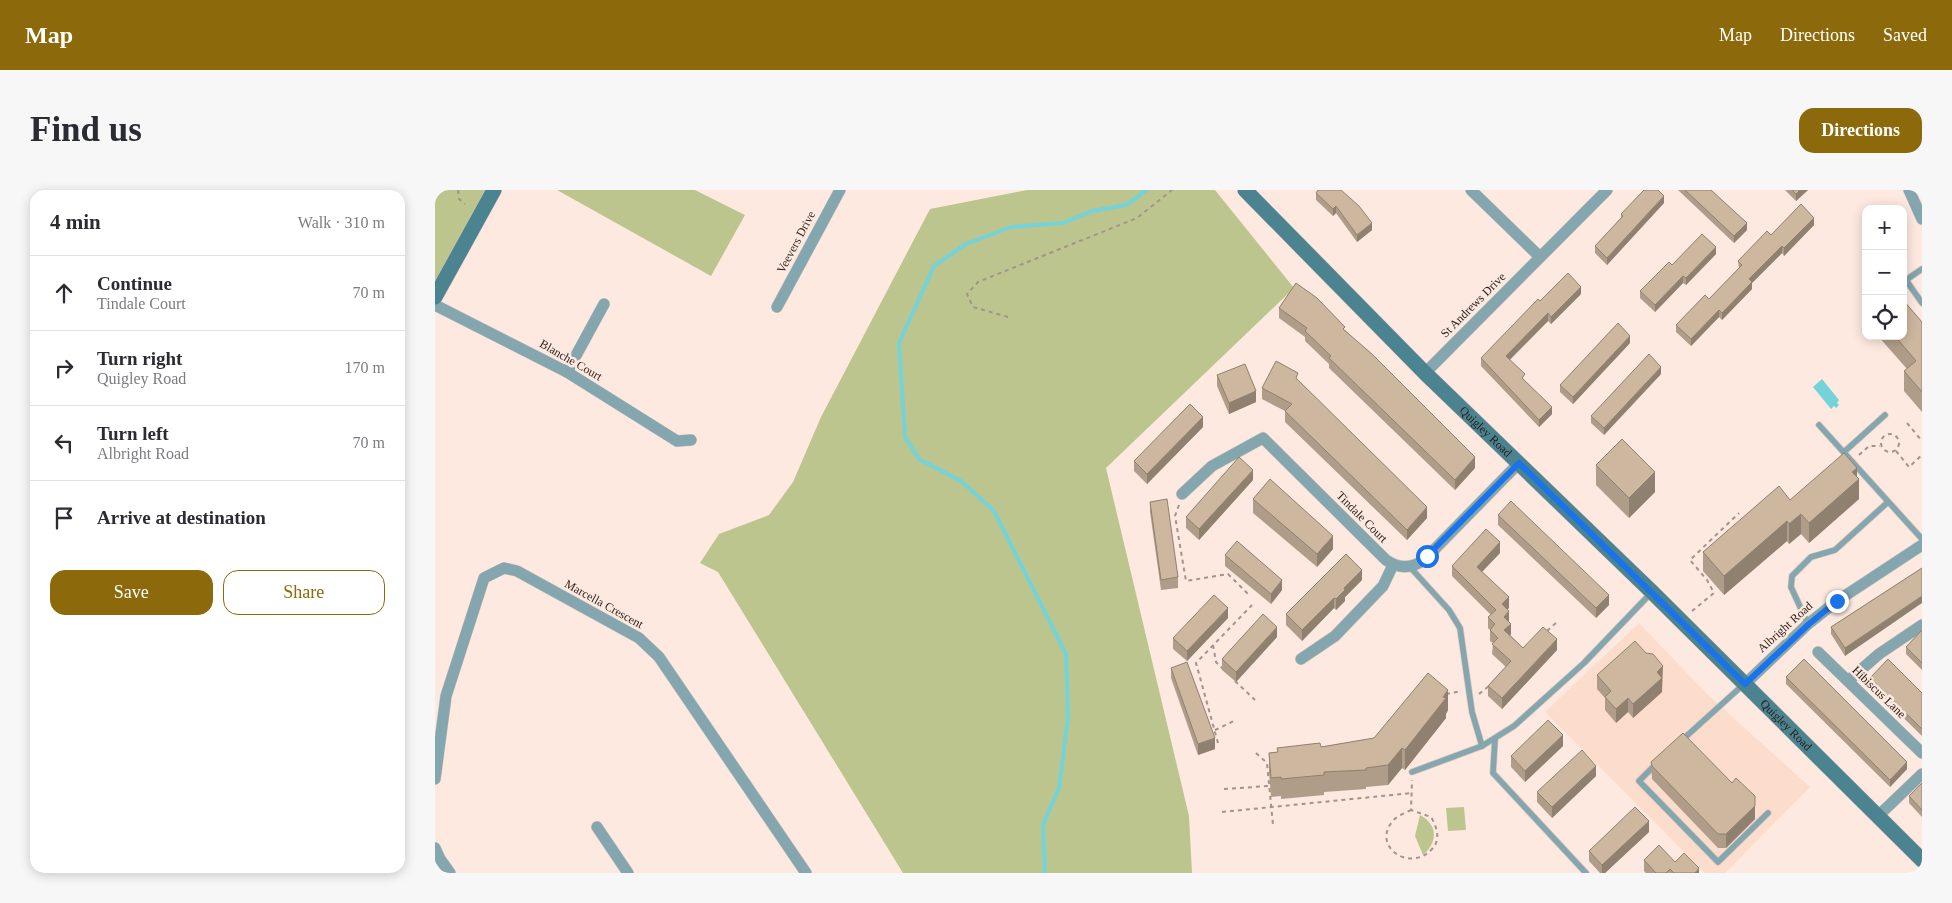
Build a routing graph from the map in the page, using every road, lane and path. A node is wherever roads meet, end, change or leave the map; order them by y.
1 (458, 190) edge
2 (494, 190) edge
3 (840, 190) edge
4 (1172, 190) edge
5 (1245, 190) edge
6 (1471, 190) edge
7 (1607, 190) edge
8 (1909, 190) edge
9 (465, 204) dead end
10 (1922, 220) edge
11 (1540, 257) junction
12 (1922, 269) edge
13 (435, 298) edge
14 (1922, 302) edge
15 (604, 304) dead end
16 (435, 306) edge
17 (777, 307) dead end
18 (1008, 317) dead end
19 (567, 372) junction
20 (1425, 373) junction
21 (1885, 415) dead end
22 (1907, 423) dead end
23 (1819, 425) dead end
24 (691, 440) dead end
25 (1922, 441) edge
26 (1880, 446) junction
27 (1896, 451) junction
28 (1844, 452) junction
29 (1922, 455) edge
30 (1852, 461) junction
31 (1519, 463) junction
32 (1182, 494) joint
33 (1888, 502) junction
34 (1739, 513) dead end
35 (1922, 540) edge
36 (1922, 545) edge
37 (1393, 565) junction
38 (1410, 567) junction
39 (1652, 592) junction
40 (1249, 595) dead end
41 (1252, 605) dead end
42 (1680, 620) junction
43 (1558, 621) dead end
44 (1809, 624) junction
45 (1922, 625) edge
46 (1544, 634) edge
47 (1213, 644) junction
48 (1817, 652) dead end
49 (1301, 659) dead end
50 (1494, 680) edge
51 (1848, 681) junction
52 (1745, 684) junction
53 (1459, 691) dead end
54 (441, 695) edge
55 (1470, 695) junction
56 (1444, 696) edge
57 (1255, 700) dead end
58 (1234, 721) dead end
59 (1215, 730) junction
60 (1495, 739) junction
61 (1218, 743) dead end
62 (1482, 746) junction
63 (1673, 748) edge
64 (1922, 752) edge
65 (1256, 753) dead end
66 (1660, 761) edge
67 (1412, 772) joint
68 (1922, 774) edge
69 (435, 779) edge
70 (1269, 786) junction
71 (1224, 788) dead end
72 (1411, 793) junction
73 (1271, 806) junction
74 (1411, 810) junction
75 (1222, 812) dead end
76 (1768, 813) dead end
77 (1878, 816) junction
78 (1273, 825) dead end
79 (597, 827) dead end
80 (435, 848) edge
81 (1922, 860) edge
82 (450, 873) edge
83 (628, 873) edge
84 (806, 873) edge
85 (1586, 873) edge

1 - 9 path
2 - 13 street
3 - 17 street, Veevers Drive
4 - 18 path
5 - 20 street, Quigley Road
6 - 11 street
7 - 11 street, St Andrews Drive
8 - 10 street
11 - 20 street, St Andrews Drive
12 - 14 lane
15 - 19 street
16 - 19 street, Blanche Court
19 - 24 street, Blanche Court
20 - 31 street, Quigley Road
21 - 28 lane
22 - 25 path
23 - 28 lane
26 - 27 path
26 - 27 path
26 - 30 path
27 - 29 path
28 - 30 lane
30 - 33 lane
31 - 38 street
31 - 39 street, Quigley Road
32 - 37 street, Tindale Court
32 - 40 path
33 - 35 lane
33 - 44 lane
34 - 42 path
36 - 44 street, Albright Road
37 - 38 street
37 - 49 street
38 - 55 lane
39 - 42 street, Quigley Road
39 - 60 lane
41 - 47 path
42 - 52 street, Quigley Road
43 - 46 path
44 - 52 street, Albright Road
45 - 51 street
47 - 57 path
47 - 59 path
48 - 51 street, Hibiscus Lane
50 - 55 path
51 - 64 street, Hibiscus Lane
52 - 63 lane
52 - 77 street, Quigley Road
53 - 56 path
54 - 69 street, Marcella Crescent
54 - 84 street, Marcella Crescent
55 - 62 lane
58 - 59 path
59 - 61 path
60 - 62 lane
60 - 85 lane
62 - 67 lane
65 - 70 path
66 - 76 lane
67 - 72 path
68 - 77 street
70 - 71 path
70 - 73 path
72 - 73 path
72 - 74 path
73 - 75 path
73 - 78 path
74 - 74 path
77 - 81 street, Quigley Road
79 - 83 street
80 - 82 street

